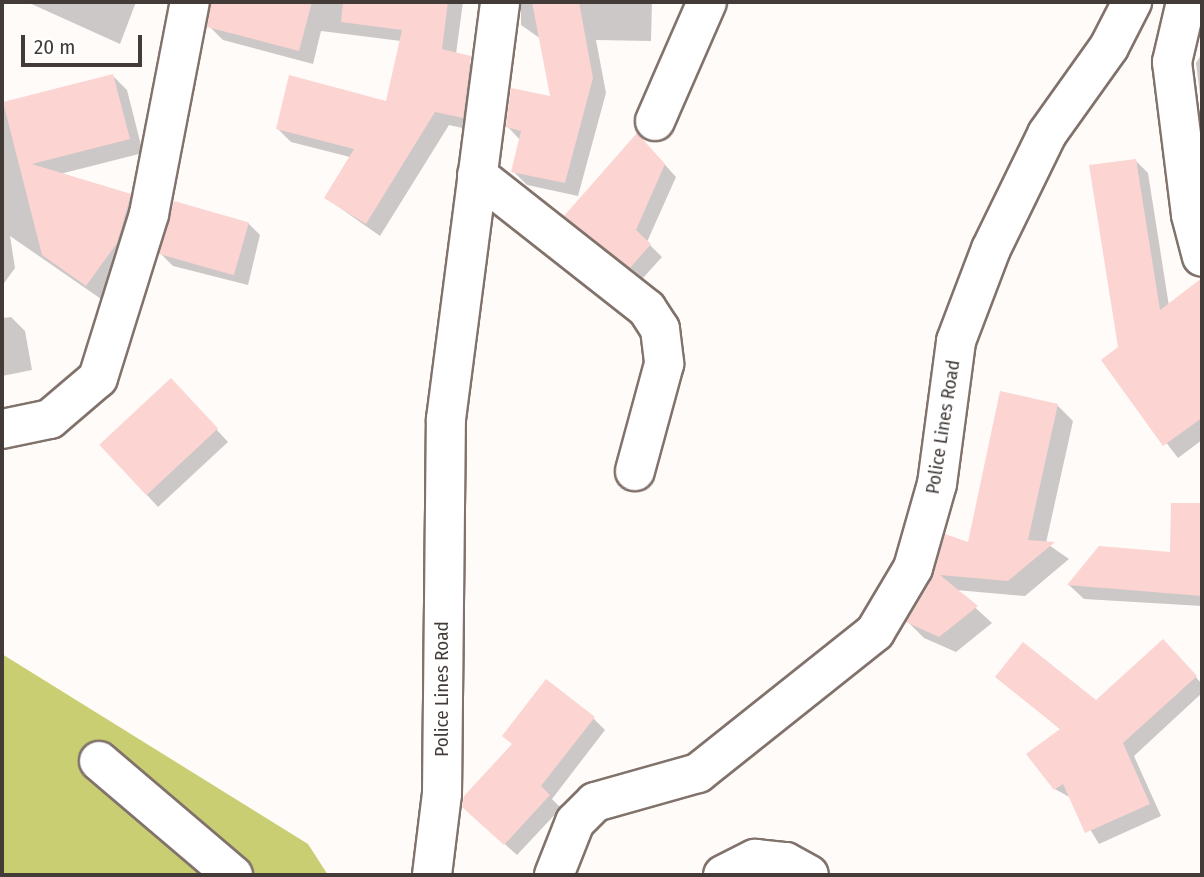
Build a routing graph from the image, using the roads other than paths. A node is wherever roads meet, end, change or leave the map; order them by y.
1 (190, 2) edge
2 (500, 2) edge
3 (707, 2) edge
4 (1132, 2) edge
5 (1186, 2) edge
6 (655, 121) dead end
7 (477, 176) junction
8 (1202, 257) edge
9 (2, 429) edge
10 (635, 471) dead end
11 (99, 761) dead end
12 (233, 875) edge
13 (432, 875) edge
14 (554, 875) edge
15 (723, 875) edge
16 (809, 875) edge

1 - 9 street
2 - 7 street, Police Lines Road
3 - 6 street
4 - 14 street, Police Lines Road
5 - 8 street
7 - 10 street
7 - 13 street, Police Lines Road
11 - 12 street
15 - 16 street

